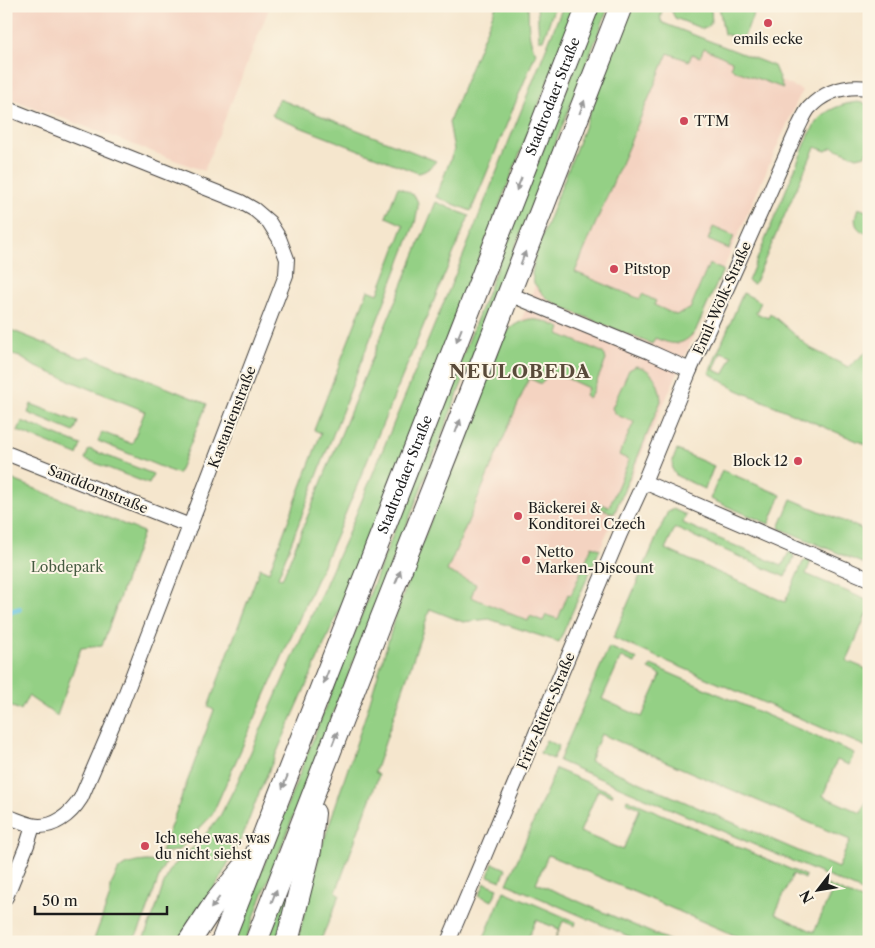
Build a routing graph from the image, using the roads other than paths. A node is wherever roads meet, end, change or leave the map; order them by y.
1 (588, 6) edge
2 (621, 6) edge
3 (869, 88) edge
4 (6, 108) edge
5 (509, 294) junction
6 (690, 370) junction
7 (6, 453) edge
8 (644, 482) junction
9 (190, 526) junction
10 (869, 579) edge
11 (317, 783) junction
12 (6, 816) edge
13 (34, 826) junction
14 (257, 852) junction
15 (6, 896) edge
16 (188, 942) edge
17 (222, 942) edge
18 (256, 942) edge
19 (287, 942) edge
20 (448, 942) edge

1 -> 14 main road, Stadtrodaer Straße
5 -> 2 main road
3 - 6 street, Emil-Wölk-Straße
4 - 9 street, Kastanienstraße
5 - 6 street, Emil-Wölk-Straße
11 -> 5 main road
6 - 8 street, Fritz-Ritter-Straße
7 - 9 street, Sanddornstraße
8 - 10 street
8 - 20 street, Fritz-Ritter-Straße
9 - 13 street, Kastanienstraße
18 -> 11 main road
11 - 19 main road
12 - 13 street
13 - 15 street
14 -> 16 main road
14 - 17 main road, Stadtrodaer Straße

